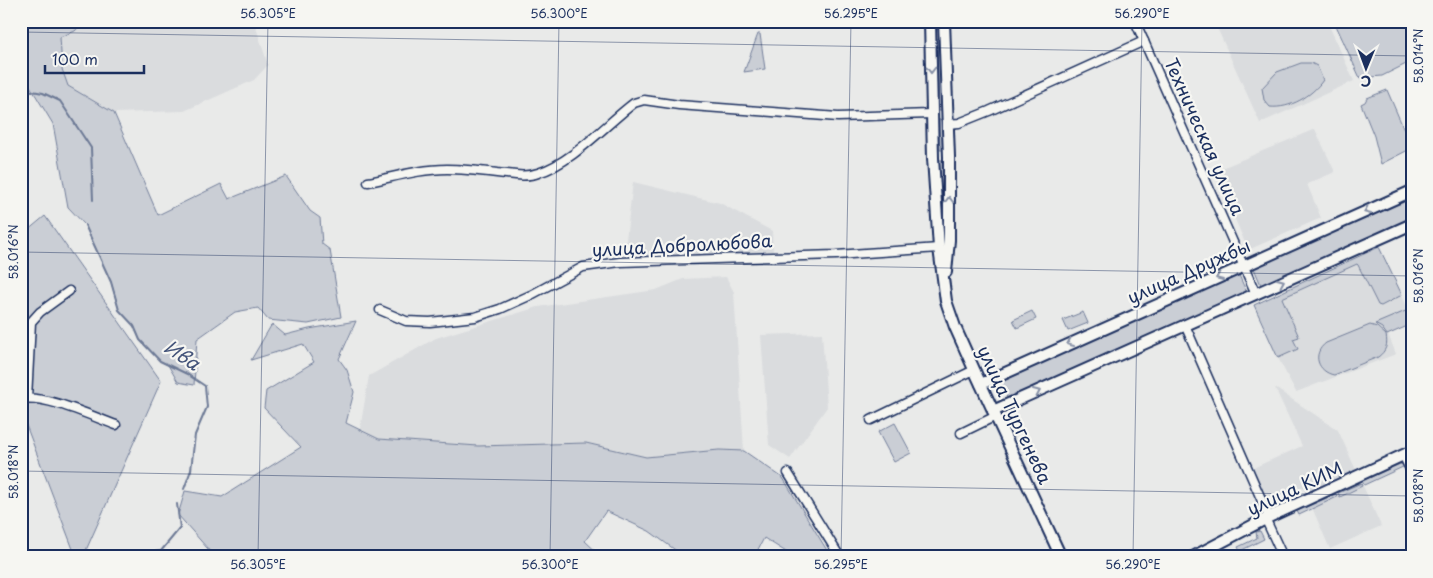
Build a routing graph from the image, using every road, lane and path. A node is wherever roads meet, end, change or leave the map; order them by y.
1 (930, 21) edge
2 (944, 21) edge
3 (1135, 21) edge
4 (944, 32) junction
5 (931, 33) junction
6 (1144, 41) junction
7 (931, 114) junction
8 (948, 119) junction
9 (368, 182) dead end
10 (1412, 191) edge
11 (1412, 224) edge
12 (944, 248) junction
13 (1244, 266) junction
14 (69, 291) dead end
15 (1256, 294) junction
16 (380, 310) dead end
17 (1185, 325) junction
18 (974, 370) junction
19 (981, 384) junction
20 (24, 399) edge
21 (994, 414) junction
22 (871, 420) dead end
23 (116, 425) dead end
24 (961, 433) dead end
25 (1408, 453) edge
26 (788, 473) dead end
27 (1412, 473) edge
28 (1268, 519) junction
29 (840, 557) edge
30 (1061, 557) edge
31 (1193, 557) edge
32 (1283, 557) edge

1 - 5 main road, улица Тургенева
2 - 4 main road, улица Тургенева
3 - 6 street, Техническая улица
4 - 5 main road
4 - 8 main road, улица Тургенева
5 -> 7 main road, улица Тургенева
6 - 8 street
6 - 13 street, Техническая улица
7 - 8 main road
7 - 9 street
7 - 12 main road, улица Тургенева
12 -> 8 main road, улица Тургенева
10 -> 13 main road, улица Дружбы
15 -> 11 main road
12 - 16 street, улица Добролюбова
12 - 18 main road, улица Тургенева
13 - 15 street, Техническая улица
13 -> 19 main road, улица Дружбы
14 - 20 street
15 - 17 main road
21 -> 17 main road
17 - 28 street
18 - 19 main road, улица Тургенева
18 - 22 street
19 - 21 main road, улица Тургенева
20 - 23 street
21 - 24 street
21 - 30 main road, улица Тургенева
25 - 27 street
25 - 28 main road, улица КИМ
26 - 29 street
28 - 31 main road, улица КИМ
28 - 32 street

